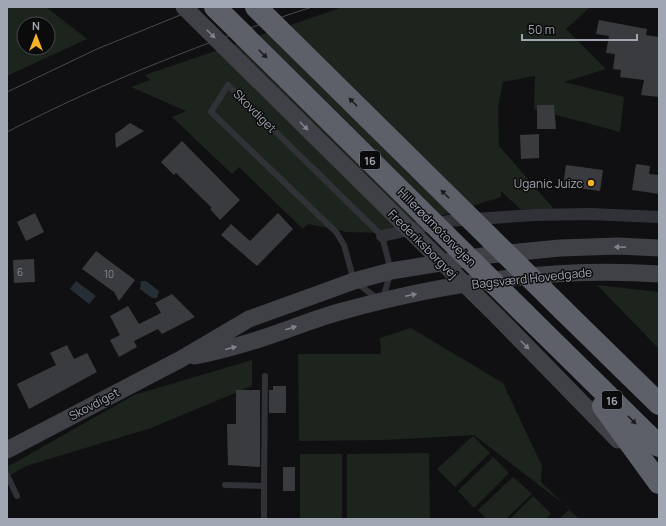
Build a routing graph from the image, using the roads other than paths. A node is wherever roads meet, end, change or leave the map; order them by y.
1 (184, 7) edge
2 (215, 7) edge
3 (256, 7) edge
4 (659, 217) edge
5 (382, 236) junction
6 (659, 248) edge
7 (391, 271) junction
8 (659, 274) edge
9 (354, 281) junction
10 (382, 302) junction
11 (563, 310) junction
12 (565, 353) junction
13 (181, 360) junction
14 (265, 376) dead end
15 (659, 383) edge
16 (659, 404) edge
17 (659, 446) edge
18 (7, 450) edge
19 (7, 475) edge
20 (659, 484) edge
21 (225, 485) dead end
22 (264, 486) junction
23 (17, 496) dead end
24 (264, 519) edge

1 -> 20 street, Frederiksborgvej, bridge
2 -> 12 highway, Hillerødmotorvejen / 16, bridge
11 -> 3 highway, 16, bridge
4 - 5 street
5 - 7 lane
5 - 9 lane, Skovdiget
6 -> 7 street, Bagsværd Hovedgade
7 - 9 street, Bagsværd Hovedgade
7 - 10 lane
10 -> 8 street, Bagsværd Hovedgade
9 - 10 lane
9 - 13 street, Skovdiget
13 -> 10 street, Skovdiget
11 - 15 highway
11 - 16 highway, 16
12 -> 17 highway, Hillerødmotorvejen / 16
12 - 20 highway
13 - 18 street, Skovdiget
14 - 22 lane
19 - 23 lane
21 - 22 lane
22 - 24 lane

